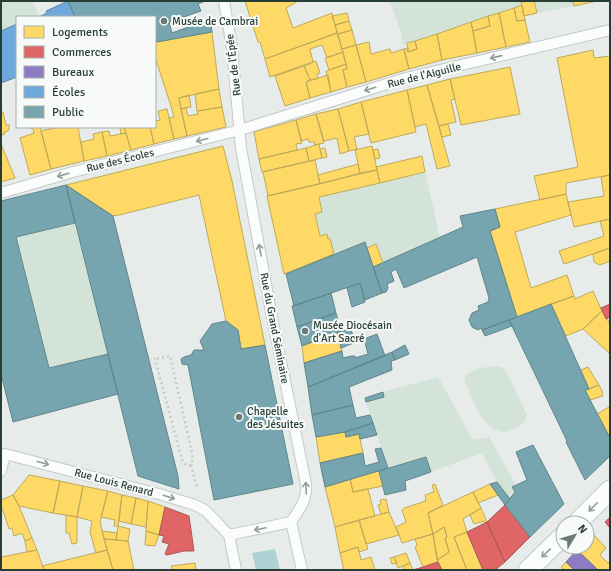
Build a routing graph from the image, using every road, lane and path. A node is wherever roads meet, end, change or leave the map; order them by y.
1 (224, 1) edge
2 (610, 30) edge
3 (240, 130) junction
4 (1, 194) edge
5 (155, 359) junction
6 (149, 360) dead end
7 (3, 450) edge
8 (191, 465) junction
9 (1, 471) edge
10 (197, 488) dead end
11 (610, 490) edge
12 (585, 515) edge
13 (291, 522) junction
14 (229, 535) junction
15 (555, 544) edge
16 (236, 570) edge
17 (302, 570) edge
18 (528, 570) edge

1 - 3 lane, Rue de l'Épée
2 -> 3 lane, Rue de l'Aiguille
3 -> 4 lane, Rue des Écoles
13 -> 3 lane, Rue du Grand Séminaire
5 - 6 path
5 - 8 path
5 - 8 path
7 - 9 lane, Rue Louis Renard
7 -> 14 lane, Rue Louis Renard
8 - 10 path
11 -> 12 street
13 -> 14 lane
13 - 17 lane
14 - 16 lane
15 -> 18 street

